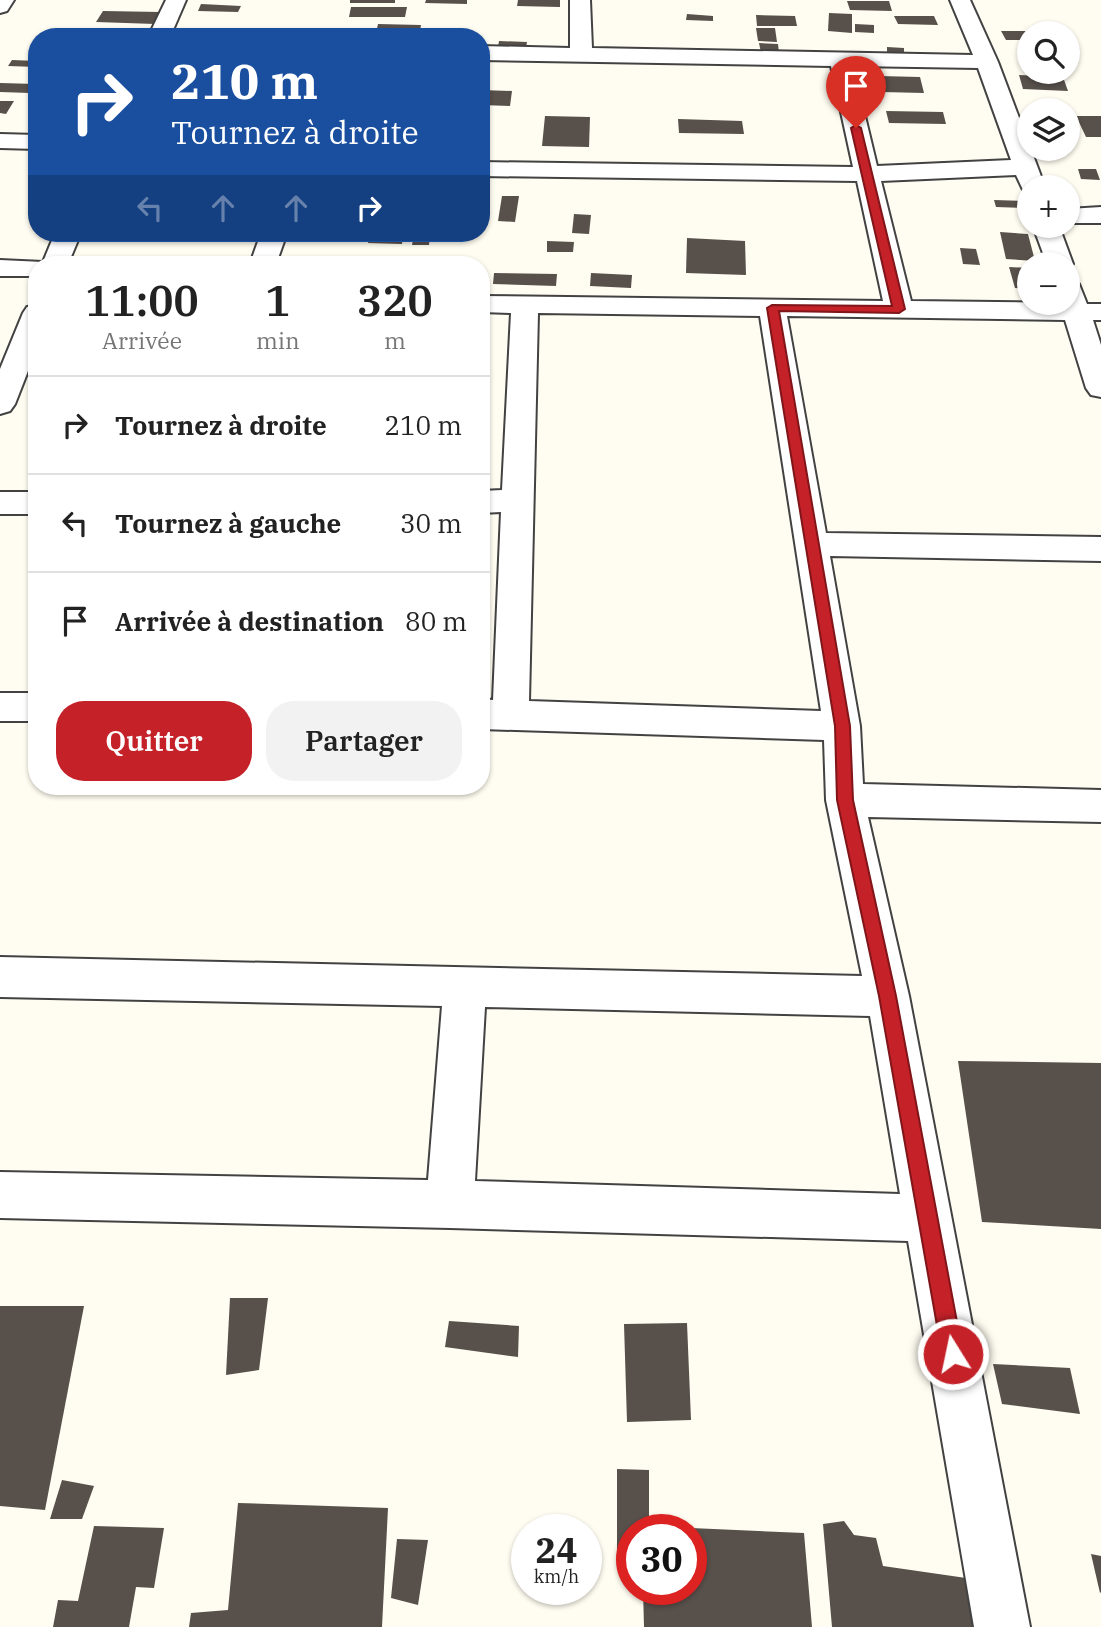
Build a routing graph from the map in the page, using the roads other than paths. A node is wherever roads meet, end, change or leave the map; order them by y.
1 (4, 0) edge
2 (176, 0) edge
3 (580, 0) edge
4 (960, 0) edge
5 (0, 7) edge
6 (163, 28) edge
7 (490, 53) edge
8 (581, 54) junction
9 (840, 59) junction
10 (987, 62) junction
11 (0, 141) edge
12 (28, 142) edge
13 (490, 169) edge
14 (866, 174) junction
15 (1028, 175) edge
16 (1017, 177) edge
17 (1101, 215) edge
18 (1080, 216) edge
19 (0, 268) edge
20 (28, 268) edge
21 (1082, 303) edge
22 (490, 304) edge
23 (524, 304) junction
24 (772, 308) junction
25 (899, 309) junction
26 (28, 335) edge
27 (1101, 388) edge
28 (0, 404) edge
29 (517, 501) junction
30 (490, 502) edge
31 (0, 503) edge
32 (28, 503) edge
33 (814, 544) junction
34 (1101, 549) edge
35 (0, 707) edge
36 (28, 708) edge
37 (495, 714) edge
38 (842, 726) junction
39 (845, 800) junction
40 (1101, 806) edge
41 (0, 976) edge
42 (465, 985) junction
43 (887, 996) junction
44 (0, 1195) edge
45 (450, 1204) junction
46 (928, 1217) junction
47 (1002, 1627) edge

1 - 5 street
2 - 6 street
3 - 8 street
4 - 10 street
7 - 8 street
8 - 9 street
9 - 10 street
9 - 14 street
10 - 15 street
11 - 12 street
13 - 14 street
14 - 16 street
14 - 25 street
17 - 18 street
19 - 20 street
21 - 25 street
21 - 27 street
22 - 23 street
23 - 24 street
23 - 29 street
24 - 25 street
24 - 33 street
26 - 28 street
29 - 30 street
29 - 37 street
31 - 32 street
33 - 34 street
33 - 38 street
35 - 36 street
37 - 38 street
38 - 39 street
39 - 40 street
39 - 43 street
41 - 42 street
42 - 43 street
42 - 45 street
43 - 46 street
44 - 45 street
45 - 46 street
46 - 47 street

